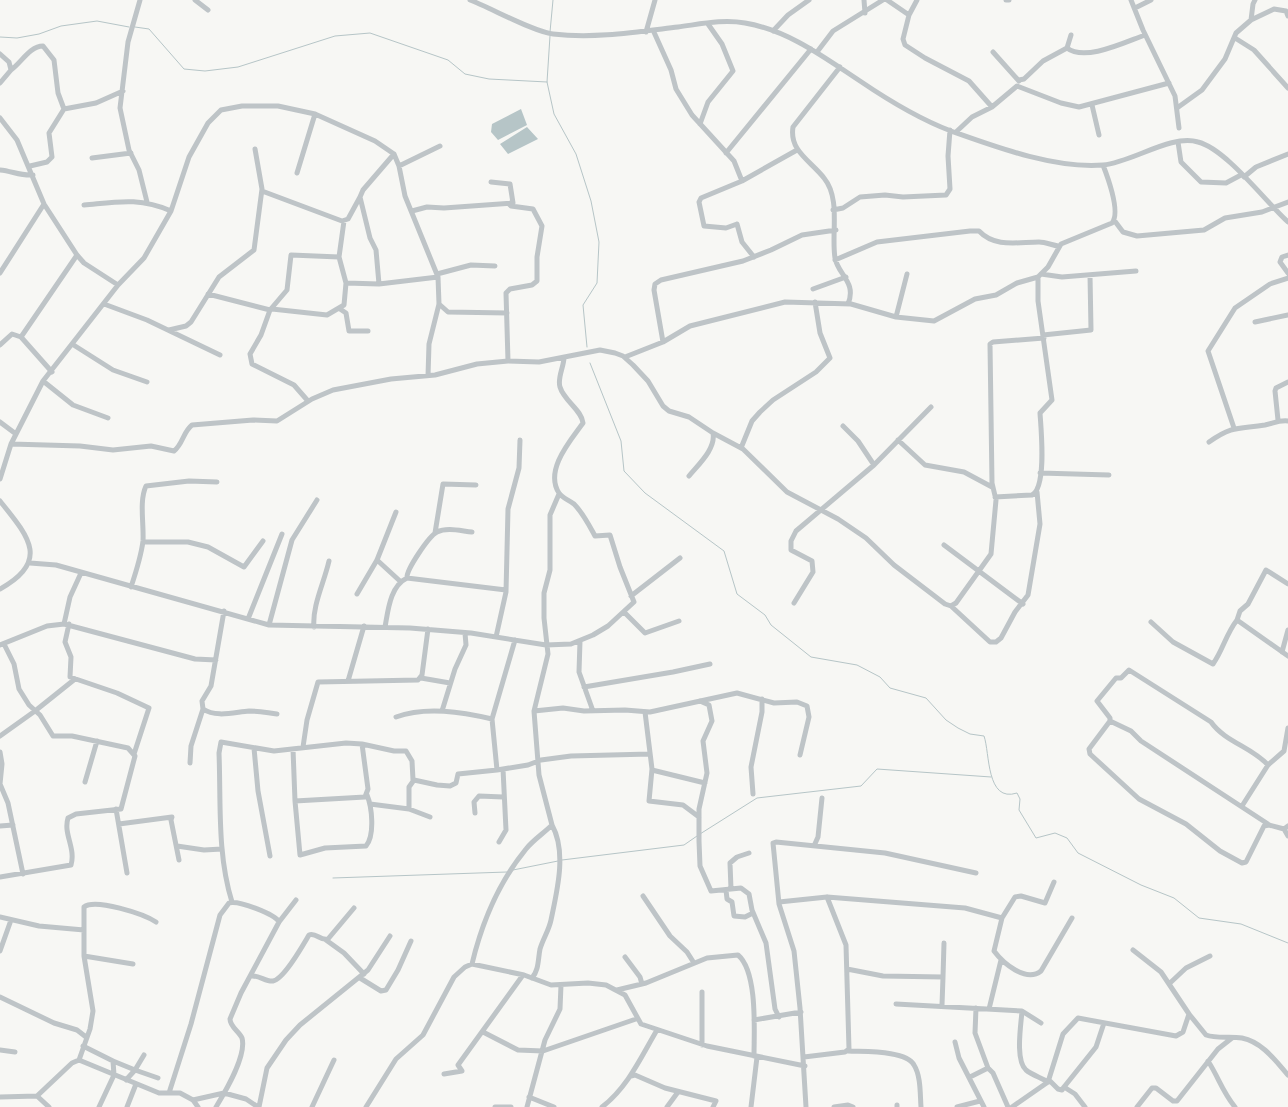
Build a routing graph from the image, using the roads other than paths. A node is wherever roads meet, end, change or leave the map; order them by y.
1 (140, 0) edge
2 (195, 0) edge
3 (470, 0) edge
4 (655, 0) edge
5 (809, 0) edge
6 (864, 0) edge
7 (883, 0) edge
8 (887, 0) edge
9 (917, 0) edge
10 (1131, 0) edge
11 (1151, 0) edge
12 (1255, 0) edge
13 (1136, 8) junction
14 (208, 10) dead end
15 (865, 12) junction
16 (909, 15) junction
17 (1288, 16) edge
18 (1251, 20) junction
19 (708, 24) junction
20 (653, 30) junction
21 (773, 31) junction
22 (646, 32) junction
23 (1071, 35) dead end
24 (1145, 35) junction
25 (1235, 38) junction
26 (1066, 48) junction
27 (814, 51) junction
28 (994, 52) dead end
29 (0, 54) edge
30 (840, 66) junction
31 (11, 70) junction
32 (1019, 80) junction
33 (0, 83) edge
34 (1169, 83) junction
35 (1020, 86) junction
36 (1288, 88) edge
37 (123, 91) junction
38 (1092, 105) junction
39 (992, 106) junction
40 (1176, 108) junction
41 (64, 109) junction
42 (315, 114) junction
43 (0, 118) edge
44 (700, 124) junction
45 (1179, 128) dead end
46 (950, 130) junction
47 (956, 132) junction
48 (1099, 135) dead end
49 (1178, 142) junction
50 (440, 146) dead end
51 (255, 149) dead end
52 (797, 150) junction
53 (131, 153) junction
54 (726, 153) junction
55 (394, 154) junction
56 (1288, 154) edge
57 (92, 158) dead end
58 (1103, 165) junction
59 (30, 166) junction
60 (399, 166) junction
61 (0, 170) edge
62 (297, 173) dead end
63 (33, 175) junction
64 (1242, 176) junction
65 (742, 181) junction
66 (491, 182) dead end
67 (262, 191) junction
68 (360, 197) junction
69 (148, 202) junction
70 (1288, 202) edge
71 (44, 204) junction
72 (510, 204) junction
73 (84, 205) dead end
74 (1272, 208) junction
75 (834, 210) junction
76 (170, 211) junction
77 (412, 211) junction
78 (1114, 220) junction
79 (344, 221) junction
80 (1288, 222) edge
81 (836, 230) junction
82 (1058, 246) junction
83 (76, 255) junction
84 (1288, 255) edge
85 (339, 256) junction
86 (754, 257) junction
87 (836, 260) junction
88 (495, 266) dead end
89 (1136, 271) dead end
90 (0, 273) edge
91 (907, 274) dead end
92 (1288, 274) edge
93 (437, 275) junction
94 (1090, 275) junction
95 (1040, 276) junction
96 (846, 278) junction
97 (1288, 278) edge
98 (346, 283) junction
99 (379, 284) junction
100 (118, 285) junction
101 (812, 289) dead end
102 (208, 294) junction
103 (815, 302) junction
104 (104, 304) junction
105 (439, 304) junction
106 (848, 304) junction
107 (271, 309) junction
108 (340, 309) junction
109 (507, 313) junction
110 (1288, 315) edge
111 (896, 317) junction
112 (1255, 322) dead end
113 (169, 330) junction
114 (368, 332) dead end
115 (1044, 336) junction
116 (21, 337) junction
117 (663, 342) junction
118 (72, 344) junction
119 (0, 345) edge
120 (220, 355) dead end
121 (564, 357) junction
122 (625, 357) junction
123 (508, 361) junction
124 (52, 372) junction
125 (428, 376) junction
126 (43, 381) junction
127 (147, 382) dead end
128 (1288, 382) edge
129 (308, 401) junction
130 (931, 407) dead end
131 (108, 418) dead end
132 (1278, 420) junction
133 (1288, 421) edge
134 (0, 422) edge
135 (843, 426) dead end
136 (1234, 428) junction
137 (16, 434) junction
138 (713, 434) junction
139 (520, 440) dead end
140 (898, 440) junction
141 (1209, 442) dead end
142 (11, 444) junction
143 (741, 448) junction
144 (874, 464) junction
145 (1040, 473) junction
146 (689, 476) dead end
147 (1108, 476) dead end
148 (0, 478) edge
149 (217, 482) dead end
150 (476, 485) dead end
151 (992, 487) junction
152 (1037, 492) junction
153 (559, 494) junction
154 (995, 497) junction
155 (317, 500) dead end
156 (0, 501) edge
157 (819, 510) junction
158 (396, 512) dead end
159 (472, 532) dead end
160 (435, 533) junction
161 (282, 534) dead end
162 (263, 541) dead end
163 (143, 542) junction
164 (944, 545) dead end
165 (680, 558) dead end
166 (377, 560) junction
167 (330, 561) dead end
168 (30, 562) junction
169 (980, 570) junction
170 (81, 573) junction
171 (407, 578) junction
172 (401, 582) junction
173 (1288, 584) edge
174 (131, 587) junction
175 (0, 589) edge
176 (506, 590) junction
177 (357, 594) dead end
178 (631, 596) junction
179 (794, 603) dead end
180 (1022, 604) junction
181 (951, 606) junction
182 (224, 611) junction
183 (624, 612) junction
184 (248, 619) junction
185 (1237, 620) junction
186 (679, 621) dead end
187 (1151, 622) dead end
188 (66, 624) junction
189 (269, 625) junction
190 (364, 626) junction
191 (385, 627) junction
192 (314, 628) junction
193 (428, 629) junction
194 (1288, 630) edge
195 (466, 633) junction
196 (496, 637) junction
197 (516, 640) junction
198 (580, 641) junction
199 (2, 645) edge
200 (546, 645) junction
201 (1282, 652) junction
202 (1288, 656) edge
203 (216, 660) junction
204 (710, 664) dead end
205 (421, 678) junction
206 (75, 679) junction
207 (348, 682) junction
208 (450, 683) junction
209 (584, 687) junction
210 (762, 699) junction
211 (700, 701) junction
212 (203, 709) junction
213 (35, 711) junction
214 (442, 711) junction
215 (534, 711) junction
216 (593, 711) junction
217 (644, 712) junction
218 (277, 714) dead end
219 (396, 717) dead end
220 (492, 719) junction
221 (1110, 722) junction
222 (1288, 728) edge
223 (0, 736) edge
224 (97, 741) junction
225 (362, 744) junction
226 (254, 748) junction
227 (303, 748) junction
228 (293, 749) junction
229 (1286, 751) edge
230 (0, 752) edge
231 (134, 754) junction
232 (650, 754) junction
233 (800, 755) dead end
234 (537, 762) junction
235 (190, 763) dead end
236 (1268, 766) junction
237 (500, 770) junction
238 (652, 770) junction
239 (412, 780) junction
240 (85, 782) dead end
241 (705, 783) junction
242 (753, 794) dead end
243 (367, 795) junction
244 (503, 797) junction
245 (822, 798) dead end
246 (295, 801) junction
247 (370, 804) junction
248 (1242, 806) junction
249 (116, 809) junction
250 (409, 809) junction
251 (475, 813) dead end
252 (430, 817) dead end
253 (699, 817) junction
254 (120, 824) junction
255 (1269, 824) junction
256 (13, 825) junction
257 (552, 825) junction
258 (0, 826) edge
259 (1286, 827) edge
260 (1288, 836) edge
261 (499, 842) dead end
262 (177, 846) junction
263 (814, 846) junction
264 (222, 849) junction
265 (748, 853) dead end
266 (270, 856) dead end
267 (179, 860) dead end
268 (127, 872) dead end
269 (976, 873) dead end
270 (23, 874) junction
271 (0, 877) edge
272 (1054, 882) dead end
273 (729, 889) junction
274 (643, 896) dead end
275 (827, 897) junction
276 (296, 900) dead end
277 (232, 902) junction
278 (779, 902) junction
279 (354, 908) dead end
280 (753, 913) junction
281 (0, 917) edge
282 (1002, 918) junction
283 (1072, 918) dead end
284 (11, 920) junction
285 (156, 922) dead end
286 (280, 922) junction
287 (84, 930) junction
288 (390, 936) dead end
289 (326, 940) junction
290 (411, 941) dead end
291 (944, 943) dead end
292 (1133, 950) dead end
293 (0, 951) edge
294 (84, 956) junction
295 (1210, 956) dead end
296 (626, 957) dead end
297 (1002, 960) junction
298 (694, 963) junction
299 (133, 964) dead end
300 (472, 964) junction
301 (848, 970) junction
302 (523, 975) junction
303 (251, 976) junction
304 (362, 976) junction
305 (943, 977) junction
306 (532, 978) junction
307 (1170, 983) junction
308 (642, 984) junction
309 (561, 985) junction
310 (617, 990) junction
311 (702, 992) dead end
312 (0, 997) edge
313 (896, 1004) dead end
314 (942, 1005) junction
315 (976, 1008) junction
316 (988, 1009) junction
317 (1022, 1011) junction
318 (801, 1012) junction
319 (1189, 1014) junction
320 (778, 1017) junction
321 (636, 1018) junction
322 (754, 1020) junction
323 (1041, 1023) dead end
324 (1104, 1023) junction
325 (657, 1030) junction
326 (483, 1032) junction
327 (86, 1037) junction
328 (1233, 1038) junction
329 (955, 1042) dead end
330 (702, 1045) junction
331 (84, 1046) junction
332 (0, 1050) edge
333 (543, 1051) junction
334 (848, 1051) junction
335 (15, 1052) dead end
336 (144, 1055) dead end
337 (756, 1057) junction
338 (804, 1057) junction
339 (78, 1060) junction
340 (334, 1060) dead end
341 (113, 1061) junction
342 (1208, 1061) junction
343 (805, 1066) junction
344 (988, 1068) junction
345 (135, 1070) junction
346 (114, 1074) junction
347 (444, 1074) dead end
348 (145, 1075) junction
349 (1288, 1075) edge
350 (630, 1076) junction
351 (970, 1077) junction
352 (158, 1078) dead end
353 (126, 1080) junction
354 (1048, 1081) junction
355 (136, 1084) junction
356 (144, 1087) junction
357 (1064, 1087) junction
358 (678, 1092) junction
359 (169, 1093) junction
360 (224, 1093) junction
361 (37, 1096) junction
362 (0, 1097) edge
363 (529, 1097) junction
364 (193, 1100) junction
365 (980, 1101) junction
366 (527, 1106) edge
367 (49, 1107) edge
368 (99, 1107) edge
369 (127, 1107) edge
370 (198, 1107) edge
371 (216, 1107) edge
372 (261, 1107) edge
373 (312, 1107) edge
374 (366, 1107) edge
375 (495, 1107) edge
376 (511, 1107) edge
377 (519, 1107) edge
378 (554, 1107) edge
379 (602, 1107) edge
380 (667, 1107) edge
381 (713, 1107) edge
382 (751, 1107) edge
383 (806, 1107) edge
384 (834, 1107) edge
385 (853, 1107) edge
386 (921, 1107) edge
387 (957, 1107) edge
388 (984, 1107) edge
389 (1010, 1107) edge
390 (1085, 1107) edge
391 (1137, 1107) edge
392 (1235, 1107) edge

1 - 37 street
2 - 14 street
3 - 22 street
4 - 22 street
5 - 21 street
6 - 15 street
7 - 15 street
8 - 16 street
9 - 16 street
10 - 13 street
11 - 13 street
12 - 18 street
13 - 24 street
15 - 27 street
16 - 39 street
17 - 18 street
18 - 25 street
19 - 20 street
19 - 21 street
19 - 44 street
20 - 22 street
20 - 44 street
21 - 27 street
23 - 26 street
24 - 26 street
24 - 34 street
25 - 36 street
25 - 40 street
26 - 32 street
27 - 30 street
27 - 54 street
28 - 32 street
29 - 31 street
30 - 46 street
30 - 52 street
31 - 33 street
31 - 41 street
32 - 35 street
34 - 38 street
34 - 40 street
35 - 38 street
35 - 39 street
37 - 41 street
37 - 53 street
38 - 48 street
39 - 47 street
40 - 45 street
41 - 59 street
42 - 55 street
42 - 62 street
42 - 76 street
43 - 59 street
44 - 54 street
46 - 47 street
46 - 75 street
47 - 58 street
49 - 58 street
49 - 64 street
49 - 64 street
50 - 60 street
51 - 67 street
52 - 65 street
52 - 75 street
53 - 57 street
53 - 69 street
54 - 65 street
55 - 60 street
55 - 68 street
56 - 64 street
58 - 78 street
59 - 63 street
60 - 77 street
61 - 63 street
63 - 71 street
64 - 74 street
65 - 86 street
66 - 72 street
67 - 79 street
67 - 102 street
68 - 79 street
68 - 99 street
69 - 73 street
69 - 76 street
70 - 74 street
71 - 83 street
71 - 90 street
72 - 77 street
72 - 109 street
74 - 78 street
74 - 80 street
75 - 81 street
76 - 100 street
77 - 93 street
78 - 82 street
79 - 85 street
81 - 86 street
81 - 87 street
82 - 87 street
82 - 95 street
83 - 100 street
83 - 116 street
84 - 92 street
85 - 98 street
85 - 107 street
86 - 117 street
87 - 96 street
88 - 93 street
89 - 94 street
91 - 111 street
93 - 99 street
93 - 105 street
94 - 95 street
94 - 115 street
95 - 111 street
95 - 115 street
96 - 101 street
96 - 106 street
97 - 136 street
98 - 99 street
98 - 108 street
100 - 104 street
102 - 107 street
102 - 113 street
103 - 106 street
103 - 117 street
103 - 143 street
104 - 113 street
104 - 118 street
105 - 109 street
105 - 125 street
106 - 111 street
107 - 108 street
107 - 129 street
108 - 114 street
109 - 123 street
110 - 112 street
113 - 120 street
115 - 145 street
115 - 151 street
116 - 119 street
116 - 124 street
117 - 122 street
118 - 124 street
118 - 127 street
121 - 122 street
121 - 123 street
121 - 153 street
122 - 138 street
123 - 125 street
124 - 126 street
125 - 129 street
126 - 131 street
126 - 137 street
128 - 132 street
129 - 142 street
130 - 140 street
132 - 133 street
132 - 136 street
134 - 137 street
135 - 144 street
136 - 141 street
137 - 142 street
138 - 143 street
138 - 146 street
139 - 176 street
140 - 144 street
140 - 151 street
142 - 148 street
143 - 157 street
144 - 157 street
145 - 147 street
145 - 152 street
149 - 163 street
150 - 160 street
151 - 154 street
152 - 154 street
152 - 180 street
153 - 178 street
153 - 200 street
154 - 169 street
155 - 189 street
156 - 168 street
157 - 179 street
157 - 181 street
158 - 166 street
159 - 160 street
160 - 171 street
161 - 184 street
162 - 163 street
163 - 174 street
164 - 169 street
165 - 178 street
166 - 172 street
166 - 177 street
167 - 192 street
168 - 170 street
168 - 175 street
169 - 180 street
169 - 181 street
170 - 174 street
170 - 188 street
171 - 172 street
171 - 176 street
172 - 191 street
173 - 185 street
174 - 182 street
176 - 196 street
178 - 183 street
180 - 181 street
182 - 184 street
182 - 203 street
183 - 186 street
183 - 198 street
184 - 189 street
185 - 187 street
185 - 201 street
188 - 199 street
188 - 203 street
188 - 206 street
189 - 192 street
190 - 191 street
190 - 192 street
190 - 207 street
191 - 193 street
193 - 195 street
193 - 205 street
194 - 201 street
195 - 196 street
195 - 208 street
196 - 197 street
197 - 200 street
197 - 220 street
198 - 200 street
198 - 209 street
199 - 213 street
200 - 215 street
201 - 202 street
203 - 212 street
204 - 209 street
205 - 207 street
205 - 208 street
206 - 213 street
206 - 231 street
207 - 227 street
208 - 214 street
209 - 216 street
210 - 211 street
210 - 233 street
210 - 242 street
211 - 217 street
211 - 241 street
212 - 218 street
212 - 235 street
213 - 223 street
213 - 224 street
214 - 219 street
214 - 220 street
215 - 216 street
215 - 234 street
216 - 217 street
217 - 232 street
220 - 237 street
221 - 236 street
221 - 248 street
221 - 255 street
222 - 229 street
224 - 231 street
224 - 240 street
225 - 227 street
225 - 239 street
225 - 243 street
226 - 228 street
226 - 264 street
226 - 266 street
227 - 228 street
228 - 246 street
229 - 236 street
230 - 256 street
231 - 249 street
232 - 234 street
232 - 238 street
234 - 237 street
234 - 257 street
236 - 248 street
237 - 239 street
237 - 244 street
238 - 241 street
238 - 253 street
239 - 250 street
241 - 253 street
243 - 246 street
243 - 247 street
244 - 251 street
244 - 261 street
245 - 263 street
246 - 247 street
247 - 250 street
248 - 255 street
249 - 254 street
249 - 270 street
250 - 252 street
253 - 273 street
254 - 262 street
254 - 268 street
255 - 259 street
256 - 258 street
256 - 270 street
257 - 300 street
257 - 306 street
259 - 260 street
262 - 264 street
262 - 267 street
263 - 269 street
263 - 278 street
264 - 277 street
265 - 273 street
270 - 271 street
272 - 282 street
273 - 280 street
273 - 280 street
274 - 298 street
275 - 278 street
275 - 282 street
275 - 301 street
276 - 286 street
277 - 286 street
277 - 359 street
278 - 318 street
279 - 289 street
280 - 320 street
281 - 284 street
282 - 297 street
283 - 297 street
284 - 287 street
284 - 293 street
285 - 287 street
286 - 303 street
287 - 294 street
288 - 304 street
289 - 303 street
289 - 304 street
290 - 304 street
291 - 305 street
292 - 307 street
294 - 299 street
294 - 327 street
295 - 307 street
296 - 308 street
297 - 316 street
298 - 308 street
298 - 322 street
300 - 302 street
300 - 374 street
301 - 305 street
301 - 334 street
302 - 306 street
302 - 326 street
303 - 360 street
304 - 372 street
305 - 314 street
306 - 309 street
307 - 319 street
308 - 310 street
309 - 310 street
309 - 333 street
310 - 321 street
311 - 330 street
312 - 327 street
313 - 314 street
314 - 315 street
315 - 316 street
315 - 344 street
316 - 317 street
317 - 323 street
317 - 354 street
318 - 320 street
318 - 338 street
319 - 324 street
319 - 328 street
320 - 322 street
321 - 325 street
321 - 333 street
322 - 337 street
324 - 354 street
324 - 357 street
325 - 330 street
325 - 350 street
326 - 333 street
326 - 347 street
327 - 331 street
328 - 342 street
328 - 349 street
329 - 351 street
330 - 337 street
331 - 339 street
331 - 341 street
332 - 335 street
333 - 363 street
334 - 338 street
334 - 386 street
336 - 345 street
337 - 343 street
337 - 382 street
338 - 343 street
339 - 346 street
339 - 361 street
340 - 373 street
341 - 345 street
341 - 346 street
342 - 391 street
342 - 392 street
343 - 383 street
344 - 351 street
344 - 389 street
345 - 348 street
345 - 353 street
346 - 353 street
346 - 368 street
348 - 352 street
348 - 356 street
350 - 358 street
350 - 379 street
351 - 365 street
353 - 355 street
354 - 357 street
354 - 389 street
355 - 356 street
355 - 369 street
356 - 359 street
357 - 390 street
358 - 380 street
358 - 381 street
359 - 364 street
360 - 364 street
360 - 371 street
360 - 372 street
361 - 362 street
361 - 367 street
363 - 366 street
363 - 378 street
364 - 370 street
365 - 387 street
365 - 388 street
366 - 377 street
375 - 376 street
384 - 385 street

